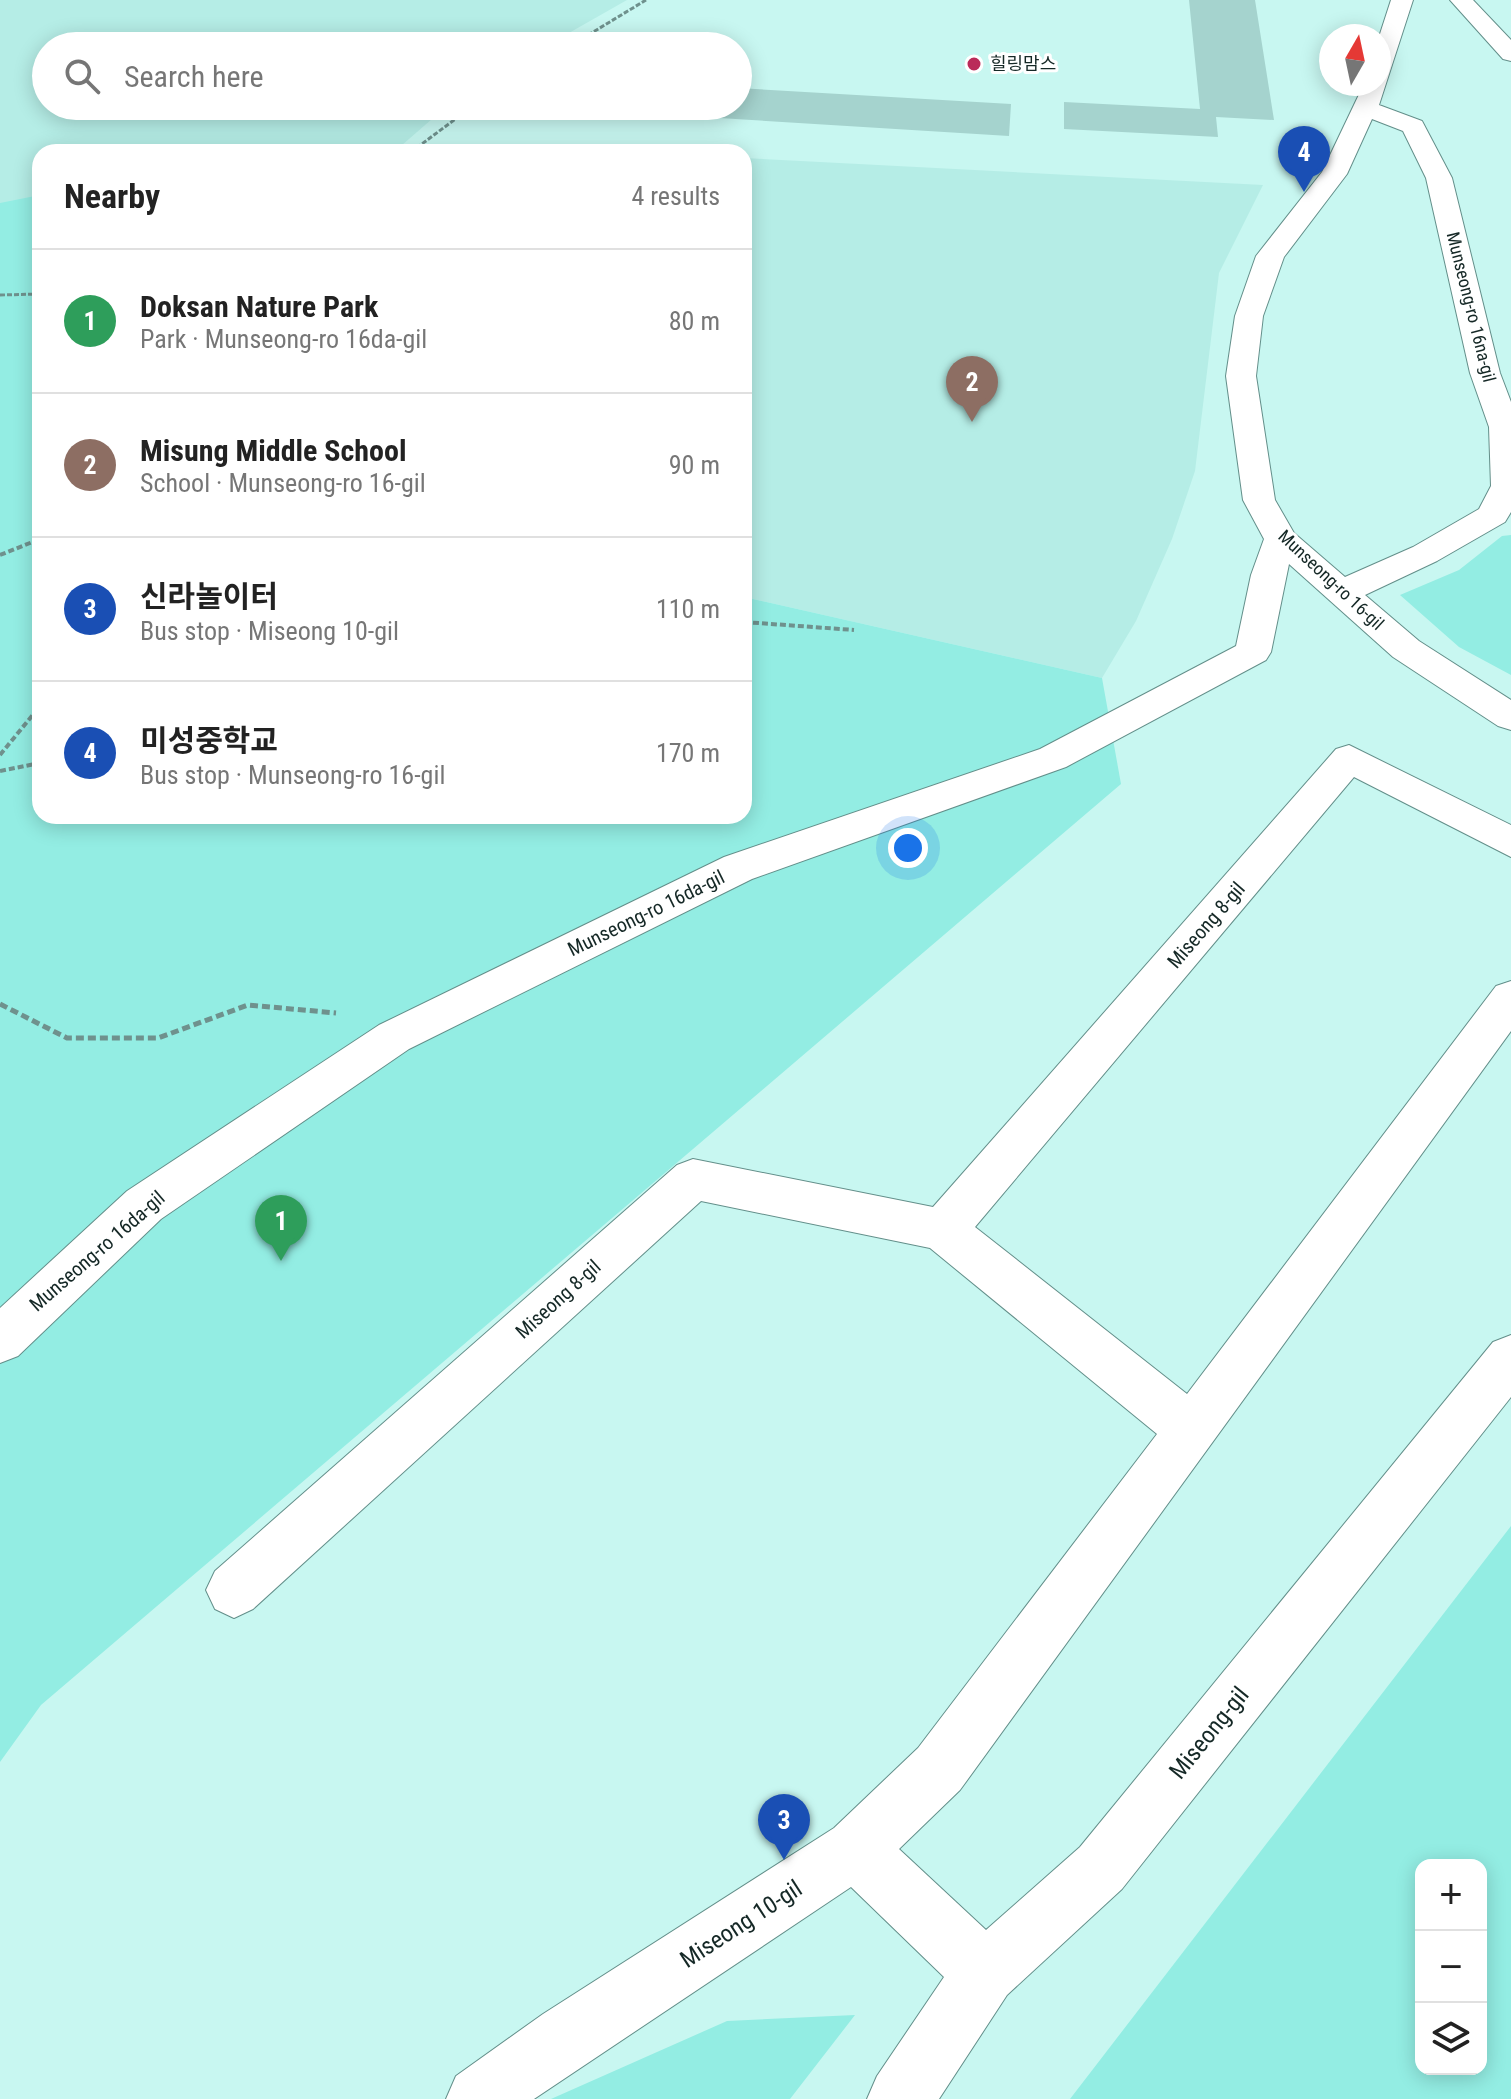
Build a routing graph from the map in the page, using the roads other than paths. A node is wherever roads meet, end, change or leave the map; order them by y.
1 (1402, 0) edge
2 (1463, 2) edge
3 (1496, 5) dead end
4 (1391, 35) edge
5 (1511, 54) edge
6 (1370, 96) edge
7 (1498, 373) edge
8 (1281, 539) junction
9 (1342, 592) junction
10 (1511, 717) edge
11 (1511, 842) edge
12 (1511, 998) edge
13 (943, 1230) junction
14 (0, 1340) edge
15 (1511, 1358) edge
16 (1189, 1428) junction
17 (234, 1590) dead end
18 (855, 1849) junction
19 (985, 1973) junction
20 (479, 2099) edge
21 (900, 2099) edge

1 - 4 street
2 - 3 street
2 - 5 street
6 - 7 street, Munseong-ro 16na-gil
6 - 8 street, Munseong-ro 16-gil
7 - 9 street, Munseong-ro 16na-gil
8 - 9 street, Munseong-ro 16-gil
8 - 14 street, Munseong-ro 16da-gil
9 - 10 street, Munseong-ro 16-gil
11 - 13 street, Miseong 8-gil
12 - 16 street
13 - 16 street, Miseong 8-gil
13 - 17 street, Miseong 8-gil
15 - 19 street, Miseong-gil
16 - 18 street
18 - 19 street
18 - 20 street, Miseong 10-gil
19 - 21 street, Miseong-gil

